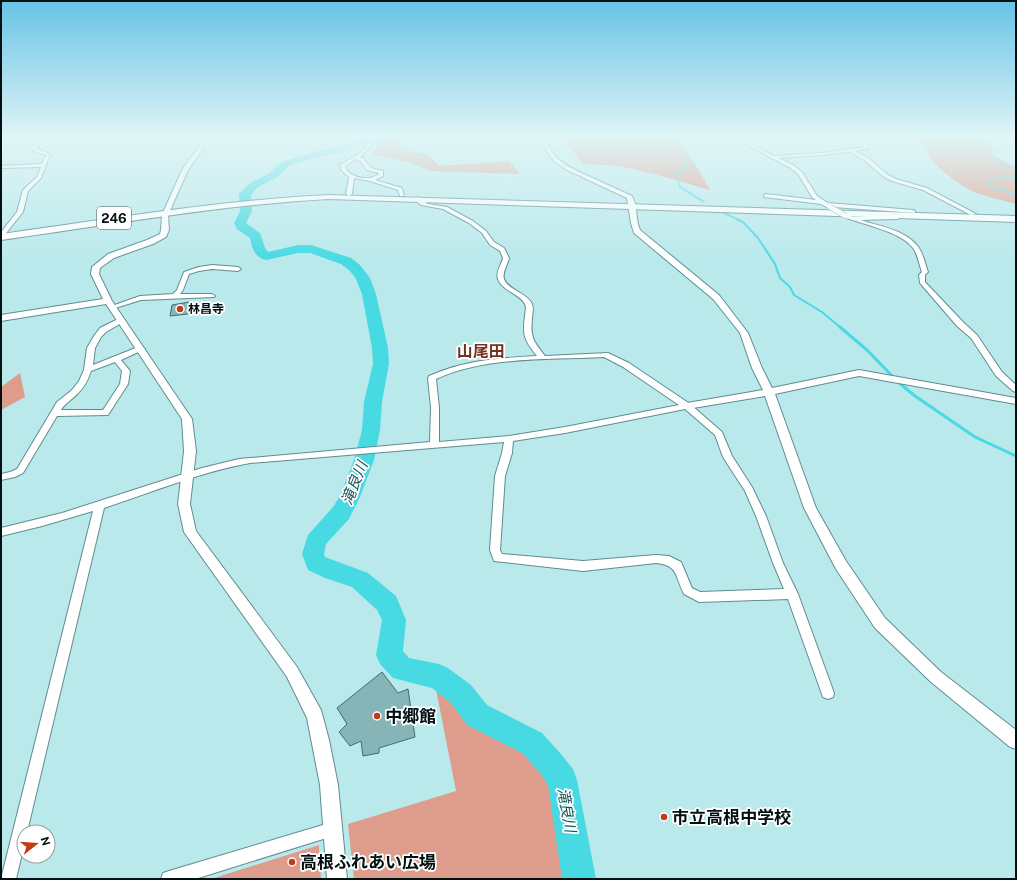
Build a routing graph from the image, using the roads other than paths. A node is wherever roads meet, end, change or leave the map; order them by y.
1 (38, 178) edge
2 (183, 178) edge
3 (352, 178) edge
4 (362, 178) edge
5 (375, 178) edge
6 (589, 178) edge
7 (803, 178) edge
8 (890, 178) edge
9 (371, 180) junction
10 (349, 194) junction
11 (402, 195) junction
12 (766, 196) dead end
13 (255, 199) junction
14 (417, 199) junction
15 (633, 204) junction
16 (827, 205) junction
17 (167, 211) junction
18 (911, 214) junction
19 (973, 214) junction
20 (1016, 216) edge
21 (848, 217) junction
22 (1016, 219) edge
23 (1, 235) edge
24 (238, 269) dead end
25 (175, 296) junction
26 (212, 296) dead end
27 (110, 304) junction
28 (1, 318) edge
29 (121, 321) junction
30 (141, 349) junction
31 (543, 358) junction
32 (117, 359) junction
33 (88, 370) junction
34 (1016, 389) edge
35 (769, 392) junction
36 (1016, 401) edge
37 (687, 406) junction
38 (56, 413) junction
39 (509, 439) junction
40 (434, 446) junction
41 (1, 477) edge
42 (186, 477) junction
43 (100, 505) junction
44 (1, 532) edge
45 (792, 594) junction
46 (828, 693) dead end
47 (1016, 741) edge
48 (333, 829) junction
49 (8, 879) edge
50 (169, 879) edge
51 (337, 879) edge

1 - 23 street
2 - 17 street
3 - 10 street
4 - 9 street
5 - 9 street
6 - 15 street
7 - 16 street
8 - 19 street
9 - 11 street
10 - 11 highway, 246
10 - 13 highway, 246
11 - 15 highway, 246
12 - 16 street
13 - 14 highway, 246
13 - 17 highway, 246
14 - 15 highway, 246
14 - 31 street
15 - 18 highway, 246
15 - 35 street
16 - 18 street
16 - 21 street, bridge
17 - 23 highway, 246
17 - 27 street
18 - 19 highway, 246
18 - 21 street
18 - 22 highway, 246
19 - 20 highway, 246
21 - 34 street
24 - 25 street
25 - 26 street
25 - 27 street
27 - 28 street
27 - 29 street
29 - 30 street
29 - 33 street
30 - 32 street
30 - 42 street
31 - 37 street
31 - 40 street
32 - 33 street
32 - 38 street
33 - 38 street
35 - 36 street
35 - 37 street
35 - 47 street
37 - 39 street
37 - 45 street
38 - 41 street
39 - 40 street
39 - 45 street
40 - 42 street
42 - 43 street
42 - 48 street
43 - 44 street
43 - 49 street
45 - 46 street
48 - 50 street
48 - 51 street

